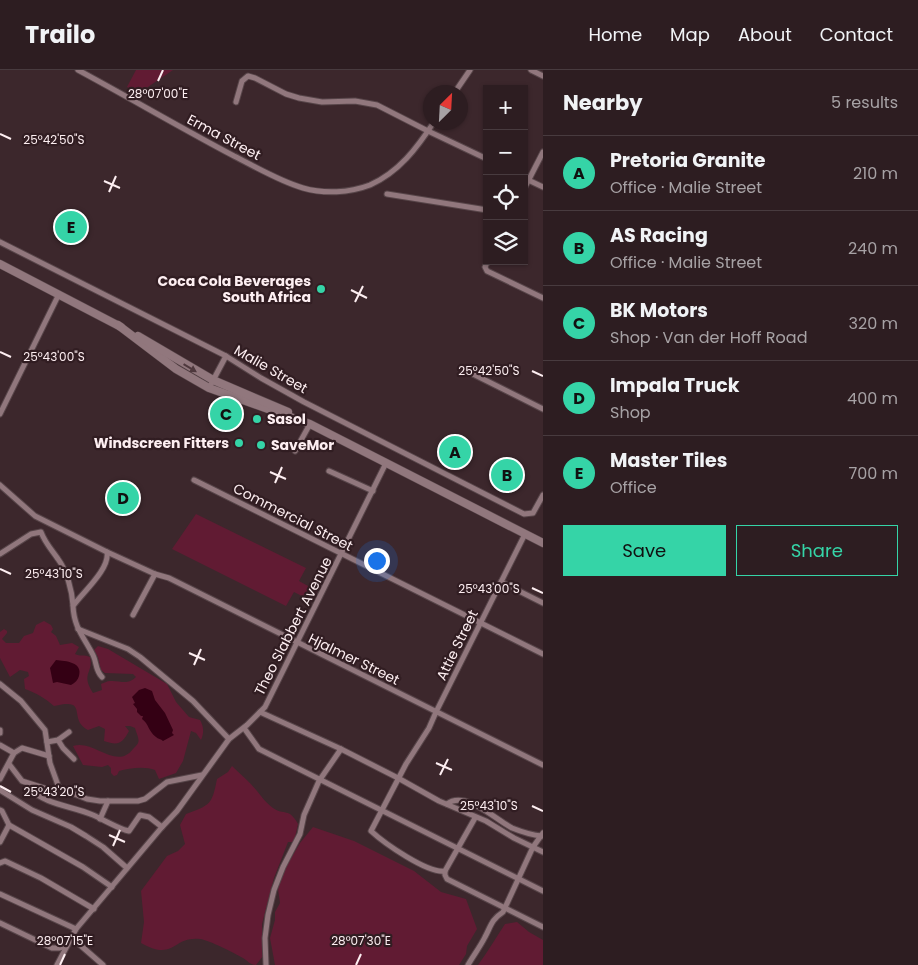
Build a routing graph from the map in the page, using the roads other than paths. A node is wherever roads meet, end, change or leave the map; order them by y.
1 (78, 70) edge
2 (470, 70) edge
3 (531, 70) edge
4 (543, 76) edge
5 (460, 85) edge
6 (236, 102) dead end
7 (428, 131) junction
8 (543, 152) edge
9 (483, 155) edge
10 (528, 177) edge
11 (528, 180) edge
12 (543, 187) edge
13 (386, 194) dead end
14 (483, 209) edge
15 (0, 242) edge
16 (0, 264) edge
17 (486, 265) edge
18 (59, 294) junction
19 (543, 298) edge
20 (226, 356) junction
21 (473, 374) dead end
22 (211, 384) junction
23 (543, 409) edge
24 (0, 414) edge
25 (307, 423) junction
26 (295, 451) dead end
27 (386, 463) junction
28 (329, 471) dead end
29 (194, 480) dead end
30 (0, 486) edge
31 (372, 491) junction
32 (543, 495) edge
33 (525, 534) junction
34 (543, 543) edge
35 (107, 552) junction
36 (0, 554) edge
37 (342, 554) junction
38 (155, 574) junction
39 (501, 582) junction
40 (543, 603) edge
41 (73, 606) junction
42 (133, 615) dead end
43 (480, 623) junction
44 (78, 629) junction
45 (297, 643) junction
46 (543, 654) edge
47 (102, 677) dead end
48 (0, 684) edge
49 (260, 712) junction
50 (436, 712) junction
51 (244, 728) junction
52 (69, 732) dead end
53 (229, 739) junction
54 (58, 740) junction
55 (47, 742) junction
56 (0, 745) edge
57 (341, 749) junction
58 (14, 753) junction
59 (49, 756) junction
60 (74, 759) dead end
61 (9, 764) junction
62 (543, 765) edge
63 (202, 774) junction
64 (398, 778) junction
65 (0, 779) edge
66 (319, 781) junction
67 (31, 785) junction
68 (59, 788) junction
69 (0, 790) edge
70 (108, 801) junction
71 (447, 804) junction
72 (0, 810) edge
73 (381, 810) junction
74 (475, 818) junction
75 (100, 819) junction
76 (499, 820) junction
77 (486, 822) junction
78 (9, 825) junction
79 (162, 827) junction
80 (2, 834) edge
81 (542, 834) edge
82 (0, 842) edge
83 (533, 846) junction
84 (457, 849) junction
85 (543, 852) edge
86 (0, 862) edge
87 (127, 868) junction
88 (445, 871) junction
89 (517, 879) junction
90 (112, 887) junction
91 (543, 891) edge
92 (0, 894) edge
93 (94, 908) junction
94 (505, 908) junction
95 (0, 923) edge
96 (543, 927) edge
97 (76, 929) junction
98 (72, 938) junction
99 (66, 946) junction
100 (57, 965) edge
101 (103, 965) edge
102 (266, 965) edge
103 (468, 965) edge

1 - 7 street, Erma Street
2 - 5 street
3 - 4 street
6 - 7 street
7 - 9 street
8 - 10 street
11 - 12 street
13 - 14 street
15 - 20 street, Malie Street
16 - 18 main road
17 - 19 street
18 - 22 main road
18 - 24 street
20 - 22 street
20 - 32 street, Malie Street
21 - 23 street
22 - 25 main road
25 - 26 street
25 - 27 main road
27 - 31 street, Theo Slabbert Avenue
27 - 33 main road
28 - 31 street
29 - 37 street, Commercial Street
30 - 35 street, Hjalmer Street
31 - 37 street, Theo Slabbert Avenue
33 - 34 main road
33 - 39 street, Attie Street
35 - 38 street, Hjalmer Street
35 - 41 street
36 - 41 street
37 - 43 street, Commercial Street
37 - 45 street, Theo Slabbert Avenue
38 - 42 street
38 - 45 street, Hjalmer Street
39 - 40 street
39 - 43 street, Attie Street
41 - 44 street
43 - 46 street, Commercial Street
43 - 50 street, Attie Street
44 - 47 street
44 - 53 street
45 - 49 street, Theo Slabbert Avenue
45 - 50 street, Hjalmer Street
48 - 55 street
49 - 51 street, Theo Slabbert Avenue
49 - 57 street
50 - 62 street, Hjalmer Street
50 - 64 street, Attie Street
51 - 53 street, Theo Slabbert Avenue
51 - 66 street
52 - 54 street
53 - 63 street, Theo Slabbert Avenue
54 - 55 street
54 - 60 street
55 - 59 street
56 - 58 street
57 - 64 street
57 - 66 street
58 - 59 street
58 - 61 street
59 - 68 street
61 - 65 street
61 - 67 street
63 - 70 street
63 - 79 street, Theo Slabbert Avenue
64 - 71 street
64 - 73 street, Attie Street
66 - 73 street
66 - 102 street
67 - 68 street
67 - 75 street
68 - 70 street
69 - 87 street
70 - 75 street
71 - 74 street
71 - 76 street
72 - 78 street
73 - 84 street
73 - 88 street, Attie Street
74 - 77 street
74 - 84 street
75 - 79 street
76 - 77 street
76 - 81 street
77 - 83 street
78 - 80 street
78 - 90 street
79 - 87 street, Theo Slabbert Avenue
80 - 82 street
81 - 83 street
83 - 85 street
83 - 89 street
84 - 88 street
84 - 89 street
86 - 93 street
87 - 90 street, Theo Slabbert Avenue
88 - 94 street
89 - 91 street
89 - 94 street
90 - 93 street, Theo Slabbert Avenue
92 - 97 street
93 - 97 street, Theo Slabbert Avenue
94 - 96 street
94 - 103 street
95 - 99 street
97 - 98 street, Theo Slabbert Avenue
98 - 99 street, Theo Slabbert Avenue
98 - 101 street
99 - 100 street, Theo Slabbert Avenue

